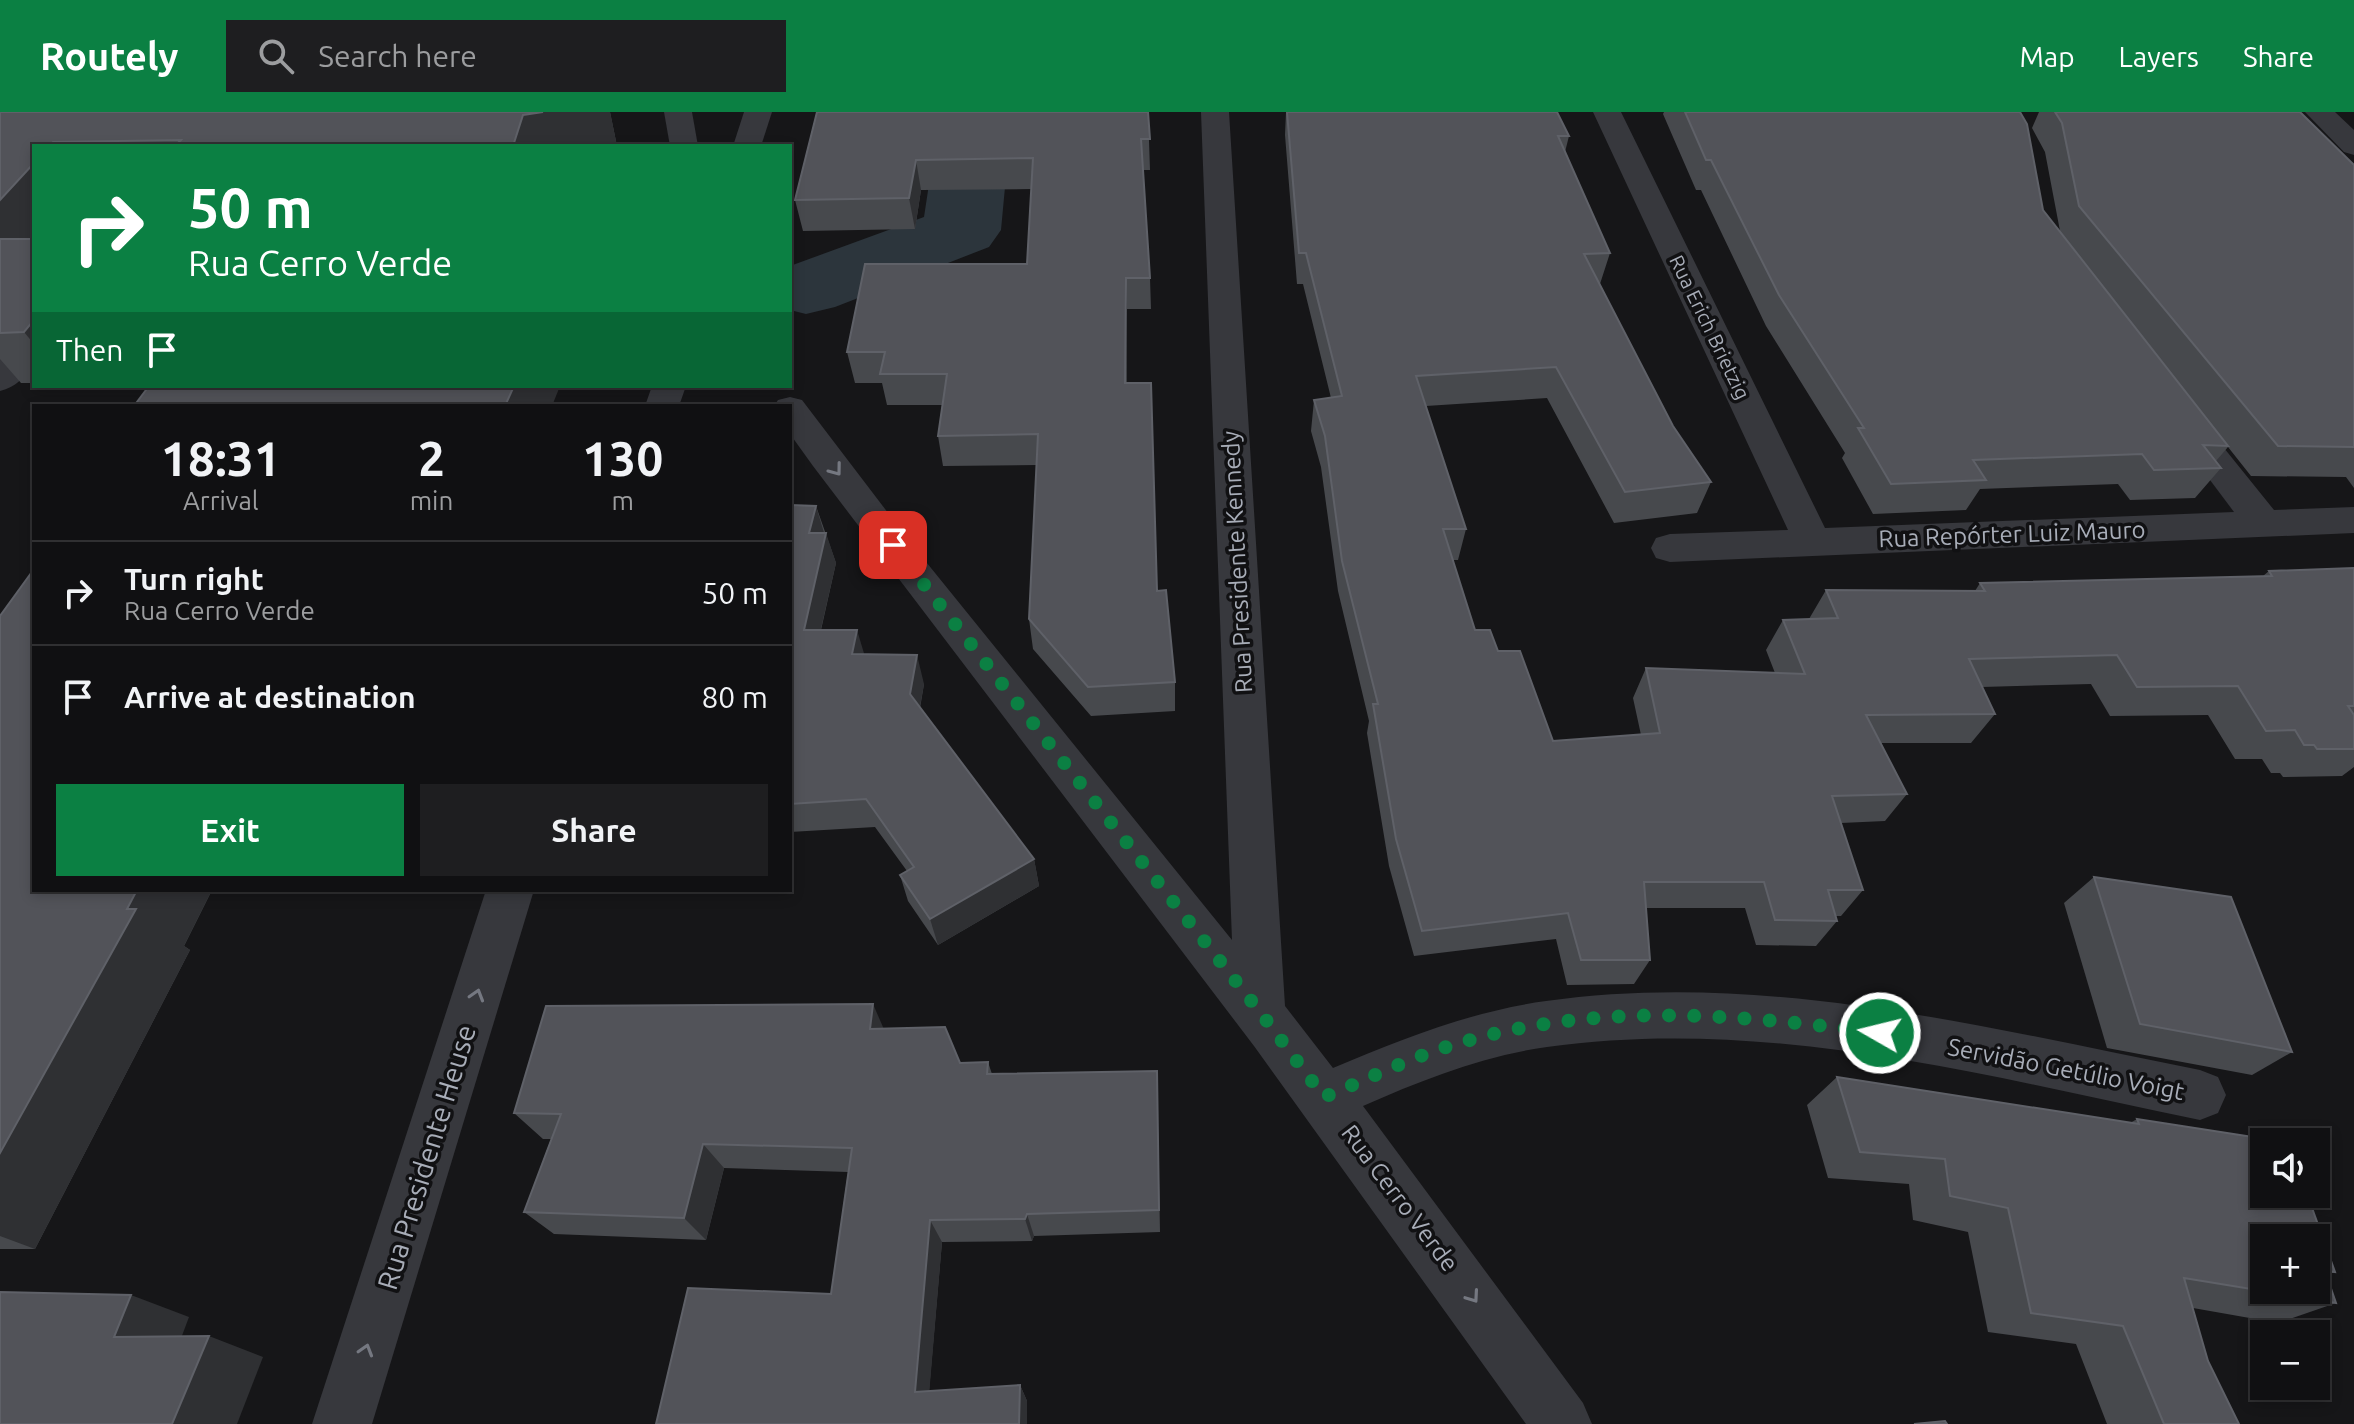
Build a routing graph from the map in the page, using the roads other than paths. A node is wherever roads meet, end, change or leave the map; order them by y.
1 (678, 112) edge
2 (758, 112) edge
3 (1215, 112) edge
4 (1607, 112) edge
5 (2319, 112) edge
6 (684, 144) edge
7 (748, 144) edge
8 (2354, 146) edge
9 (32, 342) edge
10 (0, 380) edge
11 (2168, 400) edge
12 (792, 411) edge
13 (2354, 520) edge
14 (2264, 524) junction
15 (1813, 542) junction
16 (1670, 548) dead end
17 (509, 892) edge
18 (1260, 1012) junction
19 (2200, 1095) dead end
20 (1324, 1097) junction
21 (342, 1424) edge
22 (1562, 1424) edge

1 - 6 street
2 - 7 street
3 - 18 street, Rua Presidente Kennedy
4 - 15 street, Rua Erich Brietzig
5 - 8 street
9 - 10 street
11 - 14 street
12 -> 18 street, Rua Cerro Verde
13 - 14 street, Rua Repórter Luiz Mauro
14 - 15 street, Rua Repórter Luiz Mauro
15 - 16 street, Rua Repórter Luiz Mauro
21 -> 17 street, Rua Presidente Heuse
18 - 20 street, Rua Cerro Verde
19 - 20 street, Servidão Getúlio Voigt
20 -> 22 street, Rua Cerro Verde

